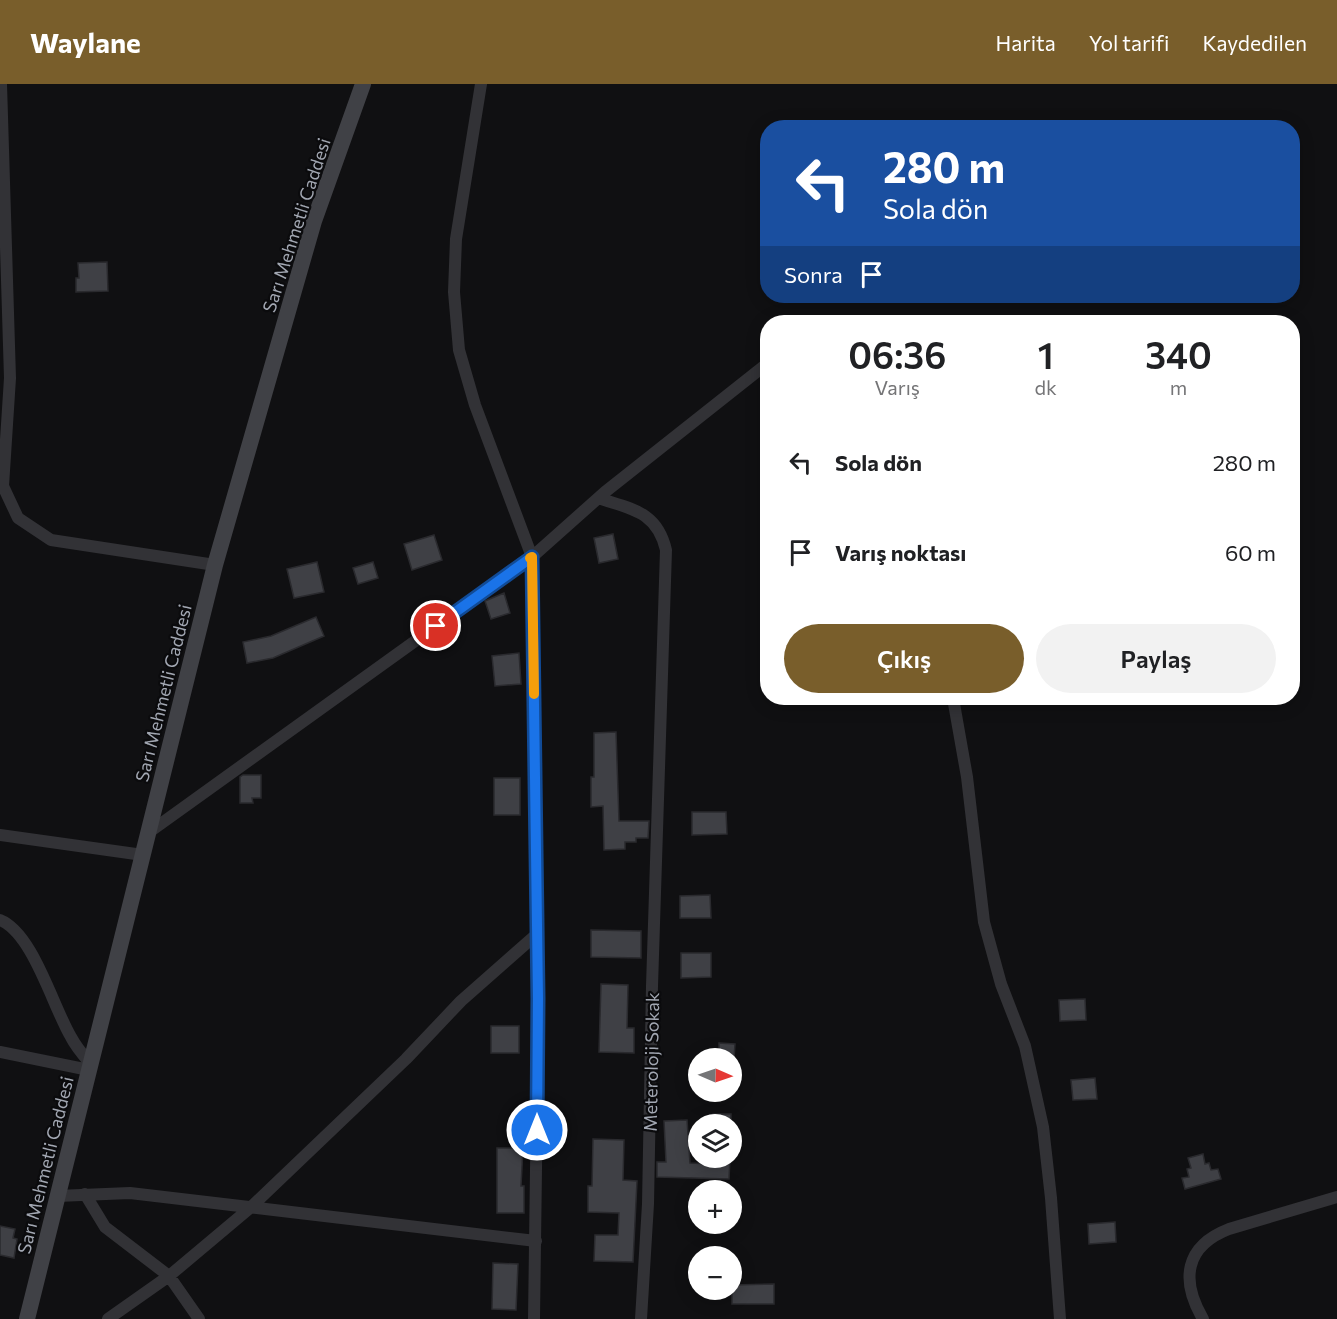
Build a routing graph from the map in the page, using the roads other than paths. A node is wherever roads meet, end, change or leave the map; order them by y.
1 (1, 84) edge
2 (363, 84) edge
3 (481, 84) edge
4 (760, 369) edge
5 (598, 498) junction
6 (532, 557) junction
7 (215, 565) junction
8 (954, 705) edge
9 (148, 832) junction
10 (0, 835) edge
11 (143, 855) junction
12 (0, 920) edge
13 (537, 934) junction
14 (0, 1052) edge
15 (90, 1067) junction
16 (85, 1194) junction
17 (57, 1196) junction
18 (1337, 1197) edge
19 (250, 1208) junction
20 (536, 1241) junction
21 (170, 1276) junction
22 (27, 1319) edge
23 (108, 1319) edge
24 (199, 1319) edge
25 (534, 1319) edge
26 (641, 1319) edge
27 (1060, 1319) edge
28 (1203, 1319) edge

1 - 7 street
2 - 7 street, Sarı Mehmetli Caddesi
3 - 6 street
4 - 5 street
5 - 6 street
5 - 26 street, Meteroloji Sokak
6 - 9 street
6 - 13 street
7 - 9 street, Sarı Mehmetli Caddesi
8 - 27 street
9 - 11 street, Sarı Mehmetli Caddesi
10 - 11 street
11 - 15 street, Sarı Mehmetli Caddesi
12 - 15 street
13 - 19 street
13 - 20 street
14 - 15 street
15 - 17 street, Sarı Mehmetli Caddesi
16 - 17 street
16 - 19 street
16 - 21 street
17 - 22 street, Sarı Mehmetli Caddesi
18 - 28 street
19 - 20 street
19 - 21 street
20 - 25 street
21 - 23 street
21 - 24 street

